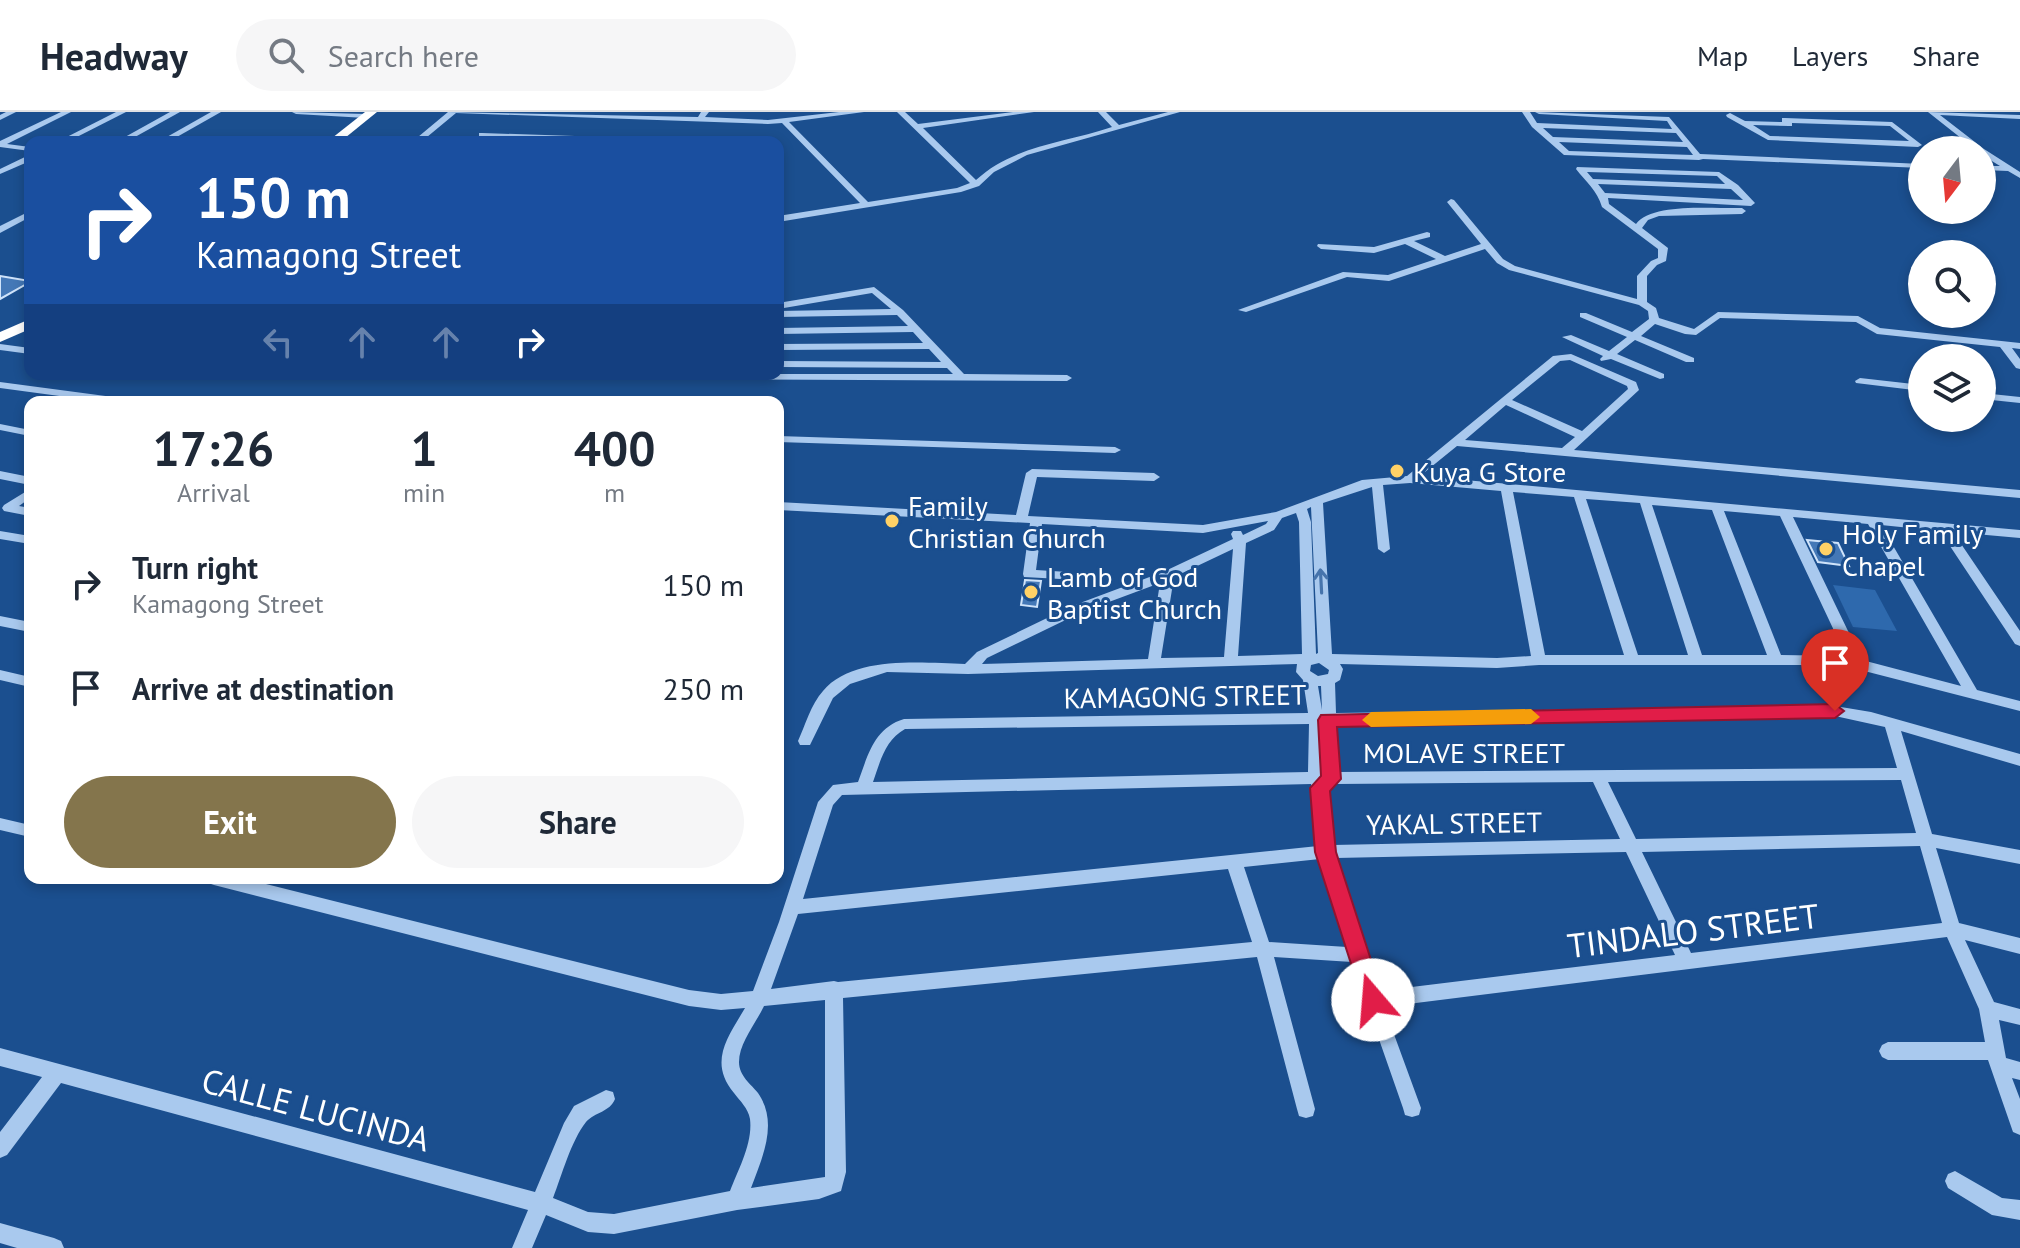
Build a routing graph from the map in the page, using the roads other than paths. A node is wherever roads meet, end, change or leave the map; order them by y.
1 (12, 112) edge
2 (67, 112) edge
3 (122, 112) edge
4 (176, 112) edge
5 (217, 112) edge
6 (296, 112) edge
7 (453, 112) edge
8 (459, 112) edge
9 (759, 112) edge
10 (860, 112) edge
11 (901, 112) edge
12 (1030, 112) edge
13 (1102, 112) edge
14 (1176, 112) edge
15 (1526, 112) edge
16 (1539, 112) edge
17 (1880, 112) edge
18 (1932, 112) edge
19 (502, 113) edge
20 (530, 113) edge
21 (369, 114) edge
22 (639, 114) edge
23 (1730, 115) dead end
24 (702, 116) edge
25 (1667, 116) edge
26 (2020, 117) edge
27 (0, 118) edge
28 (1784, 119) junction
29 (746, 121) junction
30 (784, 121) junction
31 (1745, 123) junction
32 (1892, 124) junction
33 (1535, 125) junction
34 (916, 127) junction
35 (1117, 128) junction
36 (1677, 131) junction
37 (482, 135) joint
38 (73, 136) edge
39 (131, 136) edge
40 (173, 136) edge
41 (341, 136) edge
42 (423, 136) edge
43 (495, 136) edge
44 (1908, 136) edge
45 (1963, 136) edge
46 (1551, 139) junction
47 (1805, 140) junction
48 (0, 145) edge
49 (1690, 145) junction
50 (1908, 146) edge
51 (24, 148) edge
52 (1699, 156) junction
53 (1709, 157) junction
54 (1996, 159) edge
55 (24, 161) edge
56 (1908, 165) edge
57 (2015, 170) edge
58 (0, 172) edge
59 (1719, 174) junction
60 (2020, 176) edge
61 (1589, 181) junction
62 (976, 184) junction
63 (1735, 187) junction
64 (1603, 195) junction
65 (1451, 202) dead end
66 (1751, 203) junction
67 (865, 204) junction
68 (24, 217) edge
69 (784, 218) edge
70 (1638, 228) junction
71 (0, 230) edge
72 (1427, 235) dead end
73 (1406, 241) junction
74 (1487, 245) junction
75 (1321, 246) dead end
76 (1445, 260) junction
77 (856, 302) dead end
78 (1642, 303) junction
79 (784, 305) edge
80 (1243, 310) dead end
81 (900, 312) junction
82 (866, 313) junction
83 (784, 314) edge
84 (833, 314) junction
85 (1583, 315) dead end
86 (1654, 320) junction
87 (24, 326) edge
88 (913, 329) junction
89 (784, 331) edge
90 (830, 331) junction
91 (1567, 337) dead end
92 (1632, 337) junction
93 (0, 338) edge
94 (2004, 345) junction
95 (930, 346) junction
96 (2020, 346) edge
97 (0, 347) edge
98 (784, 347) edge
99 (827, 347) junction
100 (24, 350) edge
101 (1610, 356) junction
102 (1690, 360) dead end
103 (784, 365) edge
104 (949, 365) junction
105 (2020, 366) edge
106 (1593, 367) junction
107 (823, 370) junction
108 (784, 371) edge
109 (959, 375) junction
110 (1660, 376) dead end
111 (1067, 378) dead end
112 (1860, 381) dead end
113 (0, 385) edge
114 (1908, 386) edge
115 (83, 396) edge
116 (1996, 397) edge
117 (2020, 400) edge
118 (1505, 401) junction
119 (0, 427) edge
120 (24, 432) edge
121 (1583, 436) junction
122 (784, 439) edge
123 (1455, 442) junction
124 (1115, 450) dead end
125 (1564, 453) junction
126 (0, 475) edge
127 (1154, 477) dead end
128 (1410, 479) junction
129 (24, 480) edge
130 (1377, 481) junction
131 (1506, 487) junction
132 (1579, 494) junction
133 (2020, 494) edge
134 (24, 497) edge
135 (1645, 500) junction
136 (1317, 501) junction
137 (784, 506) edge
138 (1300, 506) junction
139 (1716, 506) junction
140 (24, 511) edge
141 (1785, 513) junction
142 (1278, 515) junction
143 (1021, 520) junction
144 (1036, 521) junction
145 (1872, 521) junction
146 (1233, 524) junction
147 (1943, 526) junction
148 (2020, 534) edge
149 (0, 535) edge
150 (24, 539) edge
151 (1240, 540) junction
152 (1384, 549) dead end
153 (1168, 575) junction
154 (1079, 576) dead end
155 (0, 621) edge
156 (24, 626) edge
157 (2020, 641) edge
158 (1696, 658) junction
159 (1775, 658) junction
160 (1309, 659) junction
161 (1325, 659) junction
162 (1632, 659) junction
163 (1539, 660) junction
164 (1231, 661) junction
165 (1154, 662) junction
166 (1856, 662) junction
167 (968, 669) junction
168 (0, 675) edge
169 (1310, 679) junction
170 (24, 681) edge
171 (1328, 681) junction
172 (1972, 693) junction
173 (2020, 706) edge
174 (1322, 720) junction
175 (1892, 725) junction
176 (805, 741) dead end
177 (2020, 760) edge
178 (1908, 774) junction
179 (1598, 777) junction
180 (1322, 782) junction
181 (864, 787) junction
182 (0, 824) edge
183 (24, 830) edge
184 (1924, 839) junction
185 (1631, 846) junction
186 (1326, 852) junction
187 (2020, 857) edge
188 (1234, 861) junction
189 (238, 884) edge
190 (794, 907) junction
191 (1952, 929) junction
192 (2020, 946) edge
193 (1263, 949) junction
194 (1359, 955) junction
195 (1686, 960) junction
196 (834, 989) junction
197 (760, 998) junction
198 (1373, 1000) junction
199 (1988, 1009) junction
200 (2020, 1017) edge
201 (1888, 1051) dead end
202 (0, 1057) edge
203 (1997, 1058) junction
204 (2020, 1071) edge
205 (58, 1072) junction
206 (606, 1099) dead end
207 (1412, 1108) dead end
208 (1306, 1109) dead end
209 (2020, 1125) edge
210 (0, 1148) edge
211 (1955, 1181) dead end
212 (737, 1200) junction
213 (543, 1204) junction
214 (2020, 1210) edge
215 (0, 1233) edge
216 (54, 1248) edge
217 (522, 1248) edge

1 - 27 street
2 - 48 street
3 - 38 street
4 - 39 street
5 - 40 street
6 - 21 street
7 - 42 street
8 - 19 street
9 - 29 street
10 - 30 street
11 - 34 street
12 - 34 street
13 - 35 street
14 - 35 street
15 - 33 street
16 - 25 street
17 - 32 street
18 - 26 street
18 - 45 street
19 - 20 street
19 - 37 street
20 - 22 street
21 - 41 highway
22 - 24 street
23 - 31 street
24 - 29 street
25 - 36 street
28 - 31 street
28 - 32 street
28 - 47 street
29 - 30 street
30 - 67 street
31 - 47 street
32 - 44 street
33 - 36 street
33 - 46 street
34 - 62 street
35 - 62 street
36 - 49 street
37 - 43 street
46 - 49 street
46 - 52 street
47 - 50 street
48 - 51 street
49 - 52 street
52 - 53 street
53 - 56 street
53 - 59 street
54 - 57 street
55 - 58 street
57 - 60 street
59 - 61 street
59 - 63 street
61 - 63 street
61 - 64 street
62 - 67 street
63 - 66 street
64 - 66 street
64 - 70 street
65 - 74 street
66 - 70 street
67 - 69 street
68 - 71 street
70 - 78 street
72 - 73 street
73 - 75 street
73 - 76 street
74 - 76 street
74 - 78 street
76 - 80 street
77 - 82 street
78 - 86 street
79 - 81 street
81 - 82 street
81 - 88 street
82 - 84 street
83 - 84 street
84 - 90 street
85 - 92 street
86 - 92 street
86 - 94 street
87 - 93 highway
88 - 90 street
88 - 95 street
89 - 90 street
90 - 99 street
91 - 101 street
92 - 101 street
92 - 102 street
94 - 96 street
94 - 105 street
95 - 99 street
95 - 104 street
97 - 100 street
98 - 99 street
99 - 107 street
101 - 106 street
101 - 110 street
103 - 107 street
104 - 107 street
104 - 109 street
106 - 118 street
106 - 121 street
107 - 108 street
107 - 109 street
109 - 111 street
112 - 114 street
113 - 115 street
116 - 117 street
118 - 121 street
118 - 123 street
119 - 120 street
121 - 125 street
122 - 124 street
123 - 125 street
123 - 128 street
125 - 133 street
126 - 129 street
127 - 143 street
128 - 130 street
128 - 131 street
130 - 136 street
130 - 152 street
131 - 132 street
131 - 163 street
132 - 135 street
132 - 162 street
134 - 140 street
135 - 139 street
135 - 158 street
136 - 138 street
161 -> 136 street
137 - 143 street
138 - 142 street
138 - 160 street
139 - 141 street
139 - 159 street
141 - 145 street
141 - 166 street
142 - 146 street
142 - 151 street
143 - 144 street
144 - 146 street
144 - 154 street
145 - 147 street
145 - 172 street
146 - 151 street
147 - 148 street
147 - 157 street
149 - 150 street
151 - 153 street
151 - 164 street
153 - 165 street
153 - 167 street
155 - 156 street
158 - 159 street
158 - 162 street
159 - 166 street
160 - 161 street
160 - 164 street
160 - 169 street
161 - 163 street
161 - 171 street
162 - 163 street
164 - 165 street
165 - 167 street
166 - 172 street
167 - 176 street
168 - 170 street
169 - 171 street
169 - 174 street
171 - 174 street
172 - 173 street
174 - 175 street, KAMAGONG STREET
174 - 180 street
174 - 181 street, KAMAGONG STREET
175 - 177 street, KAMAGONG STREET
175 - 178 street
178 - 179 street, MOLAVE STREET
178 - 184 street
179 - 180 street, MOLAVE STREET
179 - 185 street
180 - 181 street, MOLAVE STREET
180 - 186 street
181 - 190 street, MOLAVE STREET
182 - 183 street
184 - 185 street, YAKAL STREET
184 - 187 street, YAKAL STREET
184 - 191 street
185 - 186 street, YAKAL STREET
185 - 195 street
186 - 188 street, YAKAL STREET
186 - 194 street
188 - 190 street, YAKAL STREET
188 - 193 street
189 - 197 street
190 - 197 street
191 - 192 street, TINDALO STREET
191 - 195 street, TINDALO STREET
191 - 199 street
193 - 194 street
193 - 196 street
193 - 208 street
194 - 198 street
195 - 198 street, TINDALO STREET
196 - 197 street
196 - 212 street
197 - 212 street
198 - 207 street
199 - 200 street
199 - 203 street
201 - 203 street
202 - 205 street, CALLE LUCINDA
203 - 204 street
203 - 209 street
205 - 210 street
205 - 213 street, CALLE LUCINDA
206 - 213 street
211 - 214 street
212 - 213 street, CALLE LUCINDA
213 - 217 street
215 - 216 street

